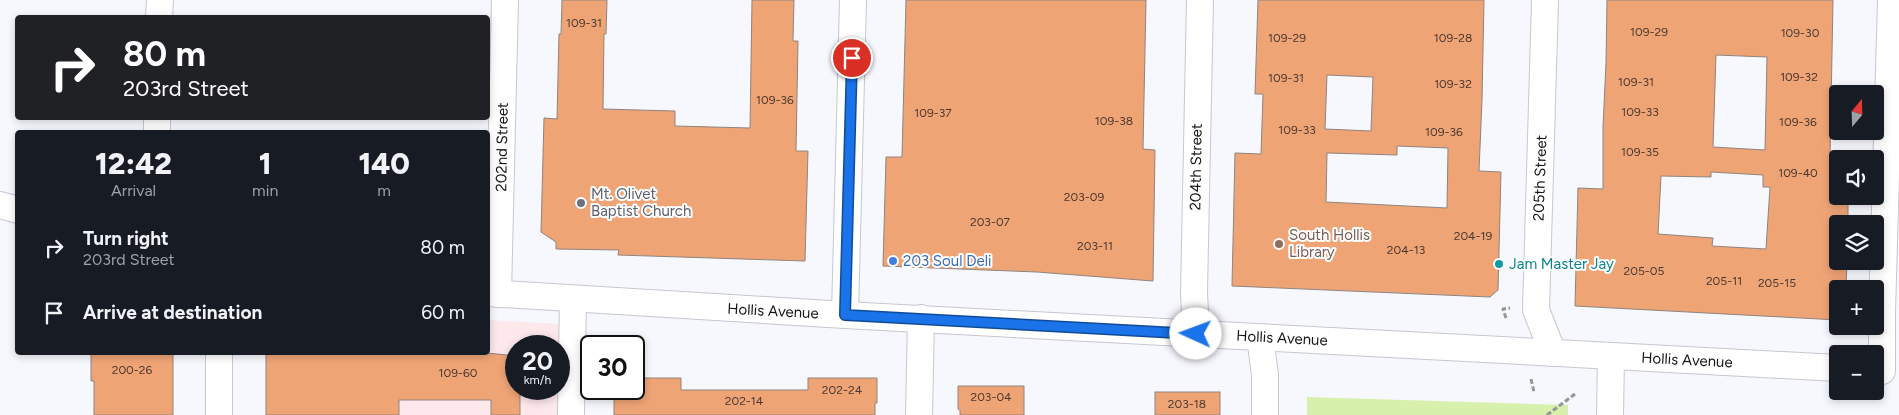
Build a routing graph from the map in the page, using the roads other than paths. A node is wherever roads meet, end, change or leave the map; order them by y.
1 (160, 0) edge
2 (505, 0) edge
3 (853, 0) edge
4 (1200, 0) edge
5 (1545, 0) edge
6 (1891, 0) edge
7 (160, 15) edge
8 (0, 205) edge
9 (15, 209) edge
10 (493, 293) edge
11 (573, 299) junction
12 (845, 315) junction
13 (921, 318) junction
14 (1196, 334) junction
15 (1260, 337) junction
16 (1553, 353) junction
17 (219, 355) edge
18 (1611, 356) junction
19 (1829, 368) edge
20 (1885, 371) edge
21 (219, 415) edge
22 (571, 415) edge
23 (919, 415) edge
24 (1265, 415) edge
25 (1610, 415) edge

1 - 7 street
2 - 10 street, 202nd Street
3 - 12 street
4 - 14 street, 204th Street
5 - 16 street, 205th Street
6 - 20 street
8 - 9 street
10 - 11 street, Hollis Avenue
11 - 12 street, Hollis Avenue
11 - 22 street
12 - 13 street, Hollis Avenue
13 - 14 street, Hollis Avenue
13 - 23 street
14 - 15 street, Hollis Avenue
15 - 16 street, Hollis Avenue
15 - 24 street
16 - 18 street, Hollis Avenue
17 - 21 street
18 - 19 street, Hollis Avenue
18 - 25 street

